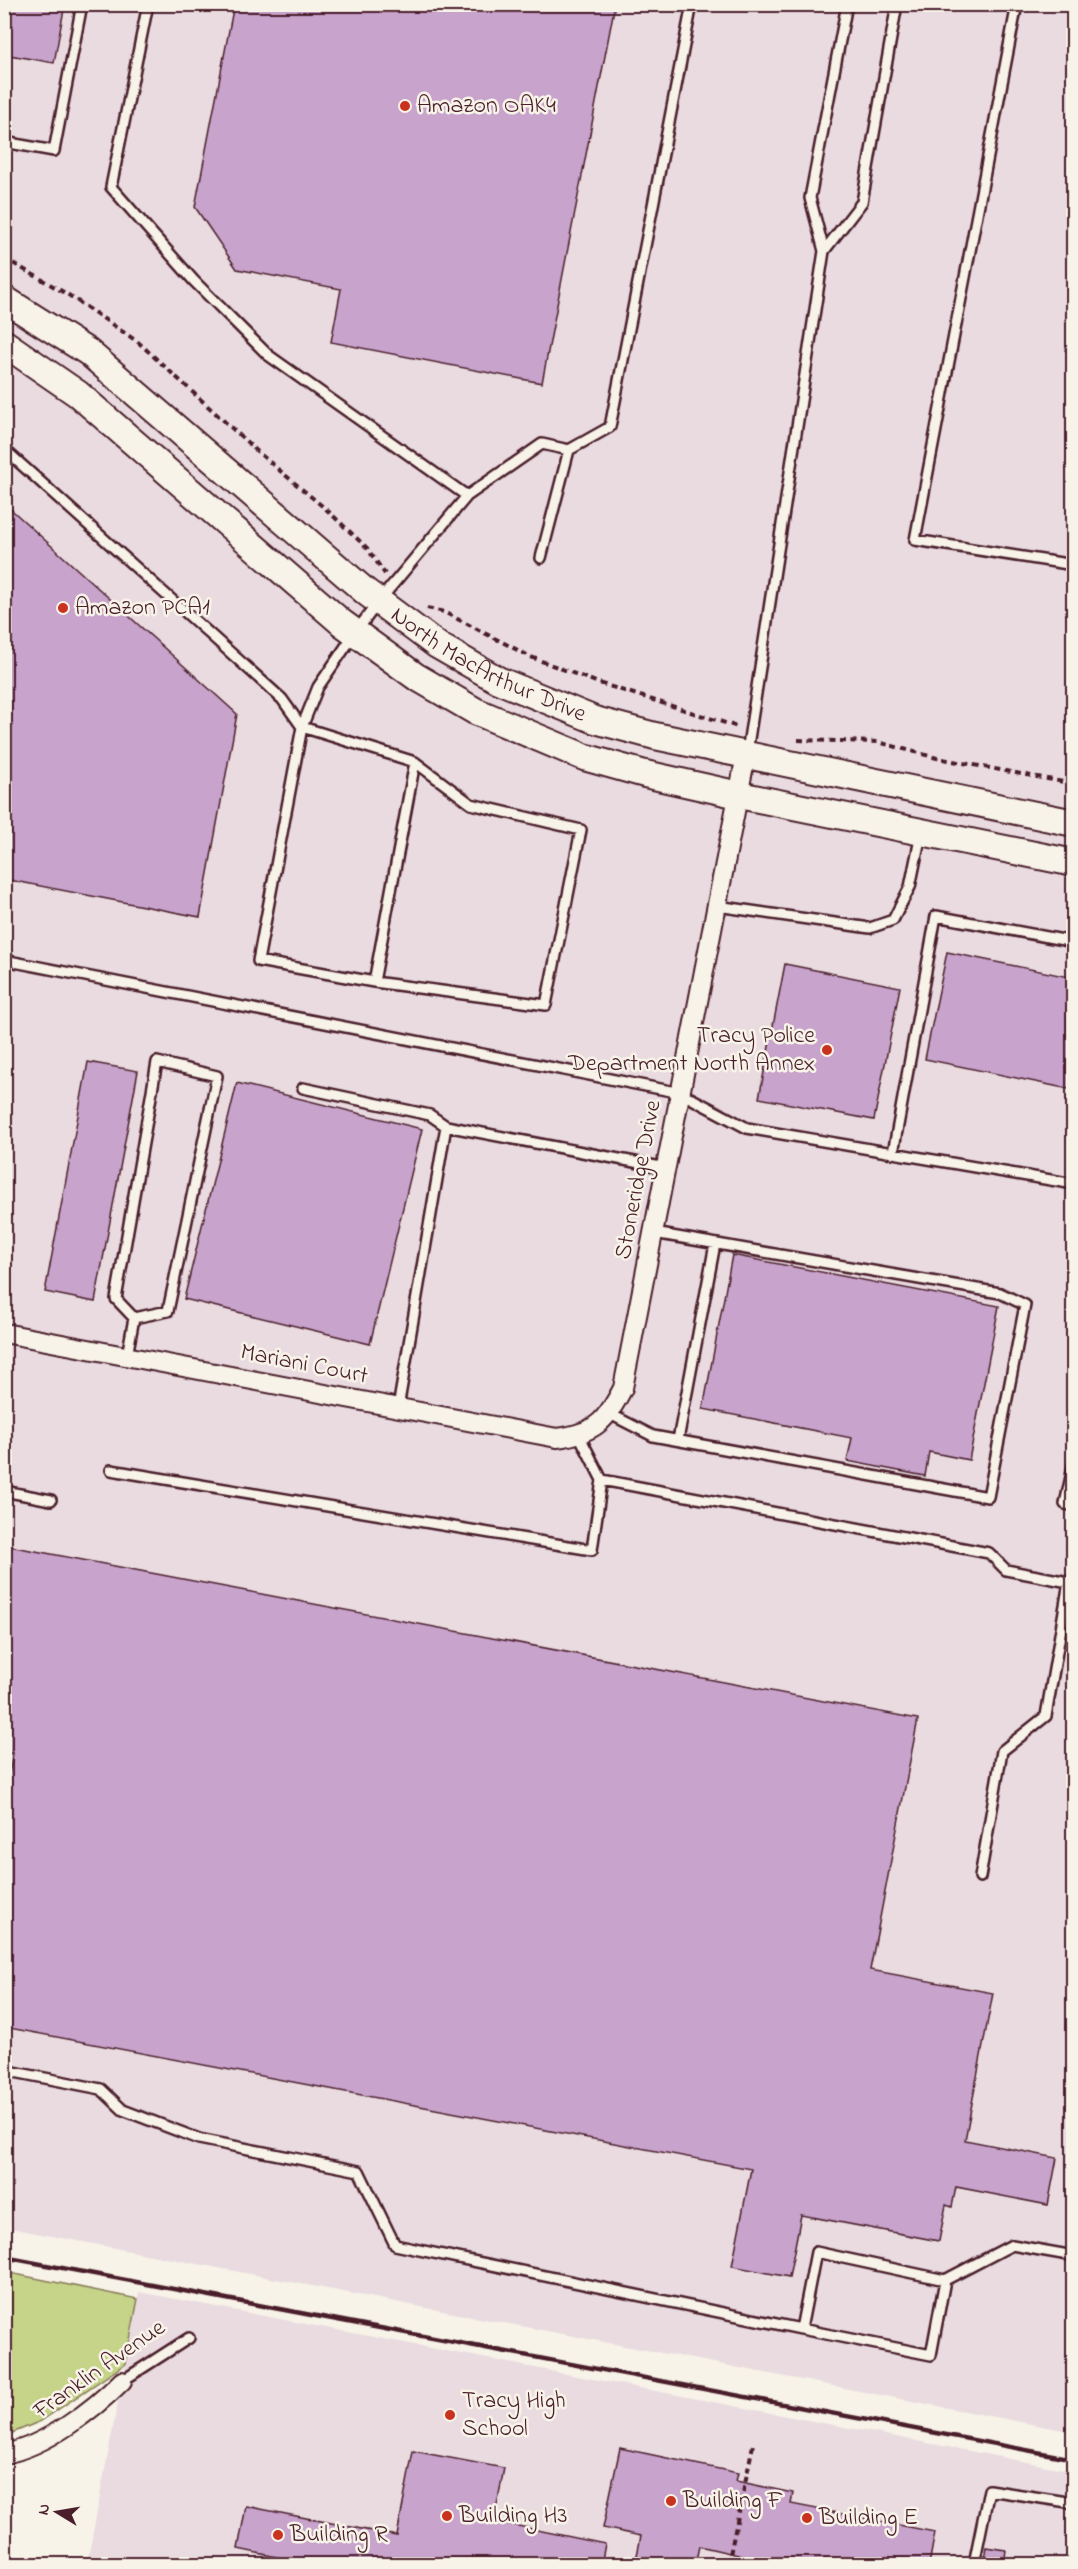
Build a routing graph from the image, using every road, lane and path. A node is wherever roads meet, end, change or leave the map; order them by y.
1 (82, 4) edge
2 (148, 4) edge
3 (692, 4) edge
4 (847, 4) edge
5 (897, 4) edge
6 (1017, 4) edge
7 (4, 142) edge
8 (824, 251) junction
9 (4, 258) edge
10 (4, 299) edge
11 (4, 343) edge
12 (4, 449) edge
13 (569, 450) junction
14 (467, 496) junction
15 (541, 558) dead end
16 (1074, 565) edge
17 (387, 592) junction
18 (355, 633) junction
19 (302, 727) junction
20 (787, 740) dead end
21 (748, 743) junction
22 (416, 762) junction
23 (1074, 784) edge
24 (739, 795) junction
25 (1074, 823) edge
26 (921, 832) junction
27 (1074, 863) edge
28 (717, 906) junction
29 (1074, 942) edge
30 (4, 960) edge
31 (374, 982) junction
32 (303, 1089) dead end
33 (681, 1092) junction
34 (446, 1126) junction
35 (893, 1153) junction
36 (666, 1168) junction
37 (1074, 1184) edge
38 (654, 1233) junction
39 (715, 1244) junction
40 (134, 1318) junction
41 (4, 1333) edge
42 (127, 1356) junction
43 (398, 1408) junction
44 (610, 1414) junction
45 (586, 1432) junction
46 (678, 1440) junction
47 (1074, 1463) edge
48 (111, 1470) dead end
49 (602, 1480) junction
50 (4, 1491) edge
51 (51, 1500) dead end
52 (1074, 1506) edge
53 (1071, 1582) edge
54 (980, 1877) dead end
55 (4, 2070) edge
56 (1074, 2256) edge
57 (945, 2280) junction
58 (801, 2329) junction
59 (189, 2338) dead end
60 (122, 2381) joint
61 (753, 2445) dead end
62 (4, 2454) edge
63 (1074, 2503) edge
64 (728, 2565) edge
65 (974, 2565) edge

1 - 7 lane
2 - 14 lane
3 - 13 lane
4 - 8 lane
5 - 8 lane
6 - 16 lane
8 - 21 lane
9 - 17 path
10 - 17 main road, North MacArthur Drive
11 - 18 main road, North MacArthur Drive
12 - 19 lane
13 - 14 lane
13 - 15 lane
14 - 17 lane
17 - 18 lane
17 - 21 path
17 - 21 main road, North MacArthur Drive
18 - 19 lane
18 - 24 main road, North MacArthur Drive
19 - 22 lane
19 - 31 lane
20 - 23 path
21 - 24 street, Stoneridge Drive
21 - 25 main road, North MacArthur Drive
22 - 31 lane
22 - 31 lane
24 - 26 main road, North MacArthur Drive
24 - 28 street, Stoneridge Drive
26 - 27 main road, North MacArthur Drive
26 - 28 lane
28 - 33 street, Stoneridge Drive
29 - 35 lane
30 - 33 lane
32 - 34 lane
33 - 35 lane
33 - 36 street, Stoneridge Drive
34 - 36 lane
34 - 43 lane
35 - 37 lane
36 - 38 street, Stoneridge Drive
38 - 39 lane
38 - 44 street, Stoneridge Drive
39 - 46 lane
39 - 46 lane
40 - 40 lane
40 - 42 lane
41 - 42 street, Mariani Court
42 - 43 street, Mariani Court
43 - 45 street, Mariani Court
44 - 45 street, Stoneridge Drive
44 - 46 lane
45 - 49 lane
47 - 52 lane
48 - 49 lane
49 - 53 lane
50 - 51 lane
53 - 54 lane
55 - 58 lane
56 - 57 lane
57 - 58 lane
57 - 58 lane
59 - 60 lane, Franklin Avenue
60 - 62 street, Franklin Avenue
61 - 64 path
63 - 65 lane

